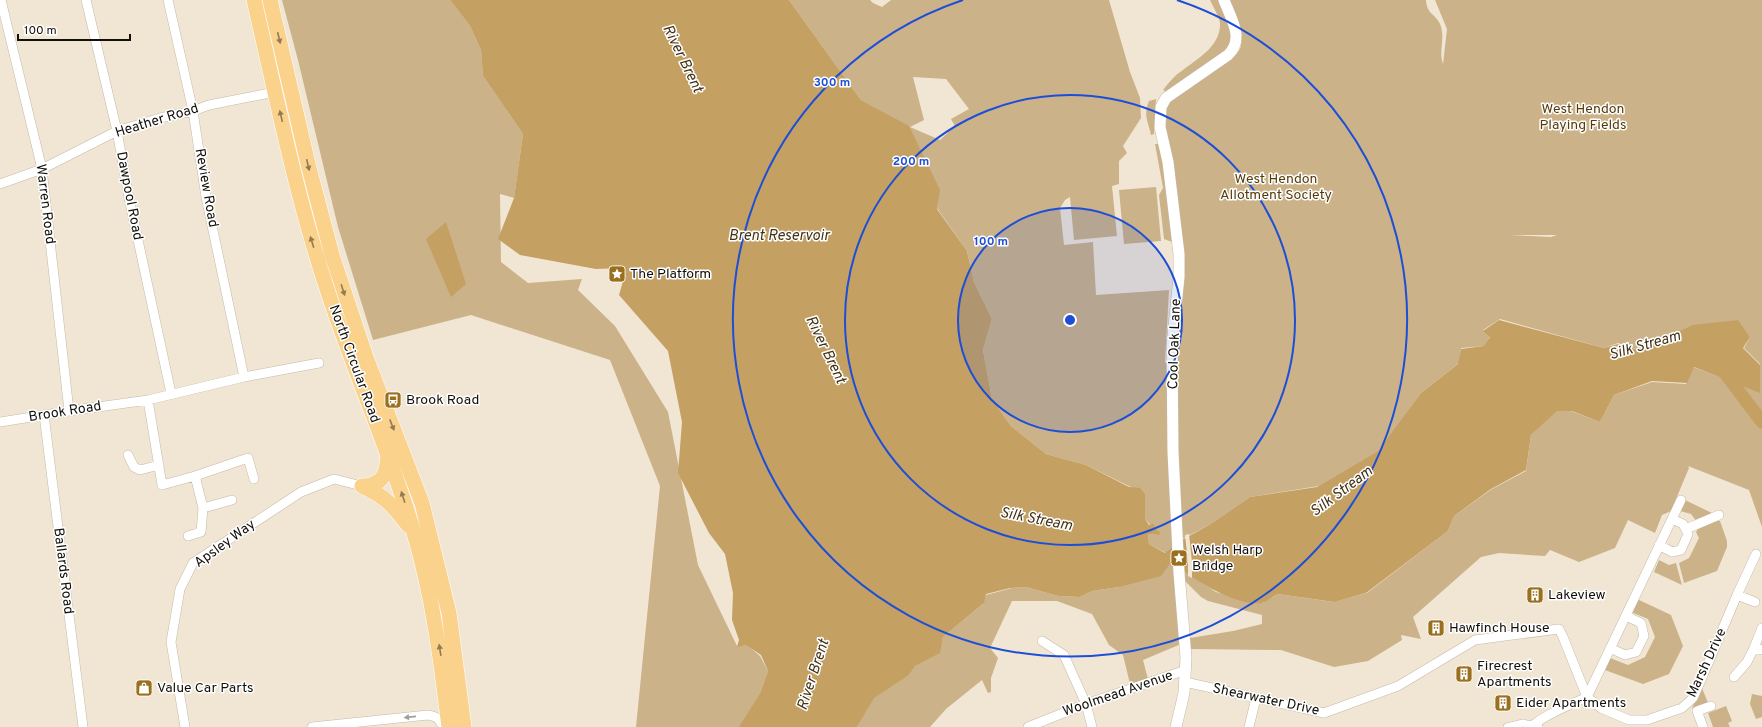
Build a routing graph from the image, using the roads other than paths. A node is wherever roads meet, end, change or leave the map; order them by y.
1 (1, 0) edge
2 (86, 0) edge
3 (168, 0) edge
4 (254, 0) edge
5 (270, 0) edge
6 (1224, 0) edge
7 (275, 92) junction
8 (193, 111) junction
9 (117, 131) junction
10 (42, 169) junction
11 (0, 184) edge
12 (319, 363) dead end
13 (244, 377) junction
14 (171, 393) junction
15 (148, 400) junction
16 (69, 410) junction
17 (44, 415) junction
18 (0, 422) edge
19 (388, 454) junction
20 (128, 455) dead end
21 (159, 466) junction
22 (195, 476) junction
23 (254, 479) dead end
24 (362, 486) junction
25 (232, 500) dead end
26 (1681, 500) dead end
27 (203, 508) junction
28 (1719, 516) dead end
29 (1672, 519) junction
30 (1686, 529) junction
31 (415, 534) junction
32 (188, 536) dead end
33 (1659, 545) junction
34 (1756, 554) dead end
35 (1737, 595) junction
36 (1755, 602) dead end
37 (1626, 616) junction
38 (1762, 628) edge
39 (1042, 641) dead end
40 (1610, 648) junction
41 (1758, 649) edge
42 (1186, 670) junction
43 (1734, 677) dead end
44 (1186, 682) junction
45 (444, 689) junction
46 (1587, 697) junction
47 (1256, 698) junction
48 (1086, 704) junction
49 (1711, 706) dead end
50 (464, 722) edge
51 (1536, 726) edge
52 (83, 727) edge
53 (185, 727) edge
54 (312, 727) edge
55 (444, 727) edge
56 (449, 727) edge
57 (1028, 727) edge
58 (1092, 727) edge
59 (1176, 727) edge
60 (1249, 727) edge
61 (1507, 727) edge
62 (1703, 727) edge

1 - 10 street, Warren Road
2 - 9 street, Dawpool Road
3 - 8 street, Review Road
4 - 7 highway, North Circular Road
5 -> 50 highway, North Circular Road
6 - 42 street, Cool Oak Lane
7 - 8 street, Heather Road
19 -> 7 highway, North Circular Road
8 - 9 street, Heather Road
8 - 13 street, Review Road
9 - 10 street, Heather Road
9 - 14 street, Dawpool Road
10 - 11 street, Heather Road
10 - 16 street, Warren Road
12 - 13 street, Brook Road
13 - 14 street, Brook Road
14 - 15 street, Brook Road
15 - 16 street, Brook Road
15 - 21 street
16 - 17 street, Brook Road
17 - 18 street, Brook Road
17 - 52 street, Ballards Road
19 - 24 highway
31 -> 19 highway, North Circular Road
20 - 21 street
21 - 22 street
22 - 23 street
22 - 27 street
24 - 31 highway
24 - 53 street, Apsley Way
25 - 27 street
26 - 29 street
27 - 32 street
28 - 30 street
29 - 30 street
29 - 33 street
30 - 33 street
45 -> 31 highway, North Circular Road
33 - 37 street
34 - 35 street, Marsh Drive
35 - 36 street
35 - 46 street, Marsh Drive
37 - 40 street
37 - 40 street
38 - 41 street
39 - 48 street
40 - 46 street
41 - 43 street
42 - 44 street, Cool Oak Lane
42 - 48 street, Woolmead Avenue
44 - 47 street, Shearwater Drive
44 - 59 street, Cool Oak Lane
45 - 55 highway
45 - 56 highway, North Circular Road
46 - 47 street, Shearwater Drive
46 - 51 street
47 - 60 street
48 - 57 street, Woolmead Avenue
48 - 58 street
49 - 62 street
51 - 61 street
55 -> 54 street

